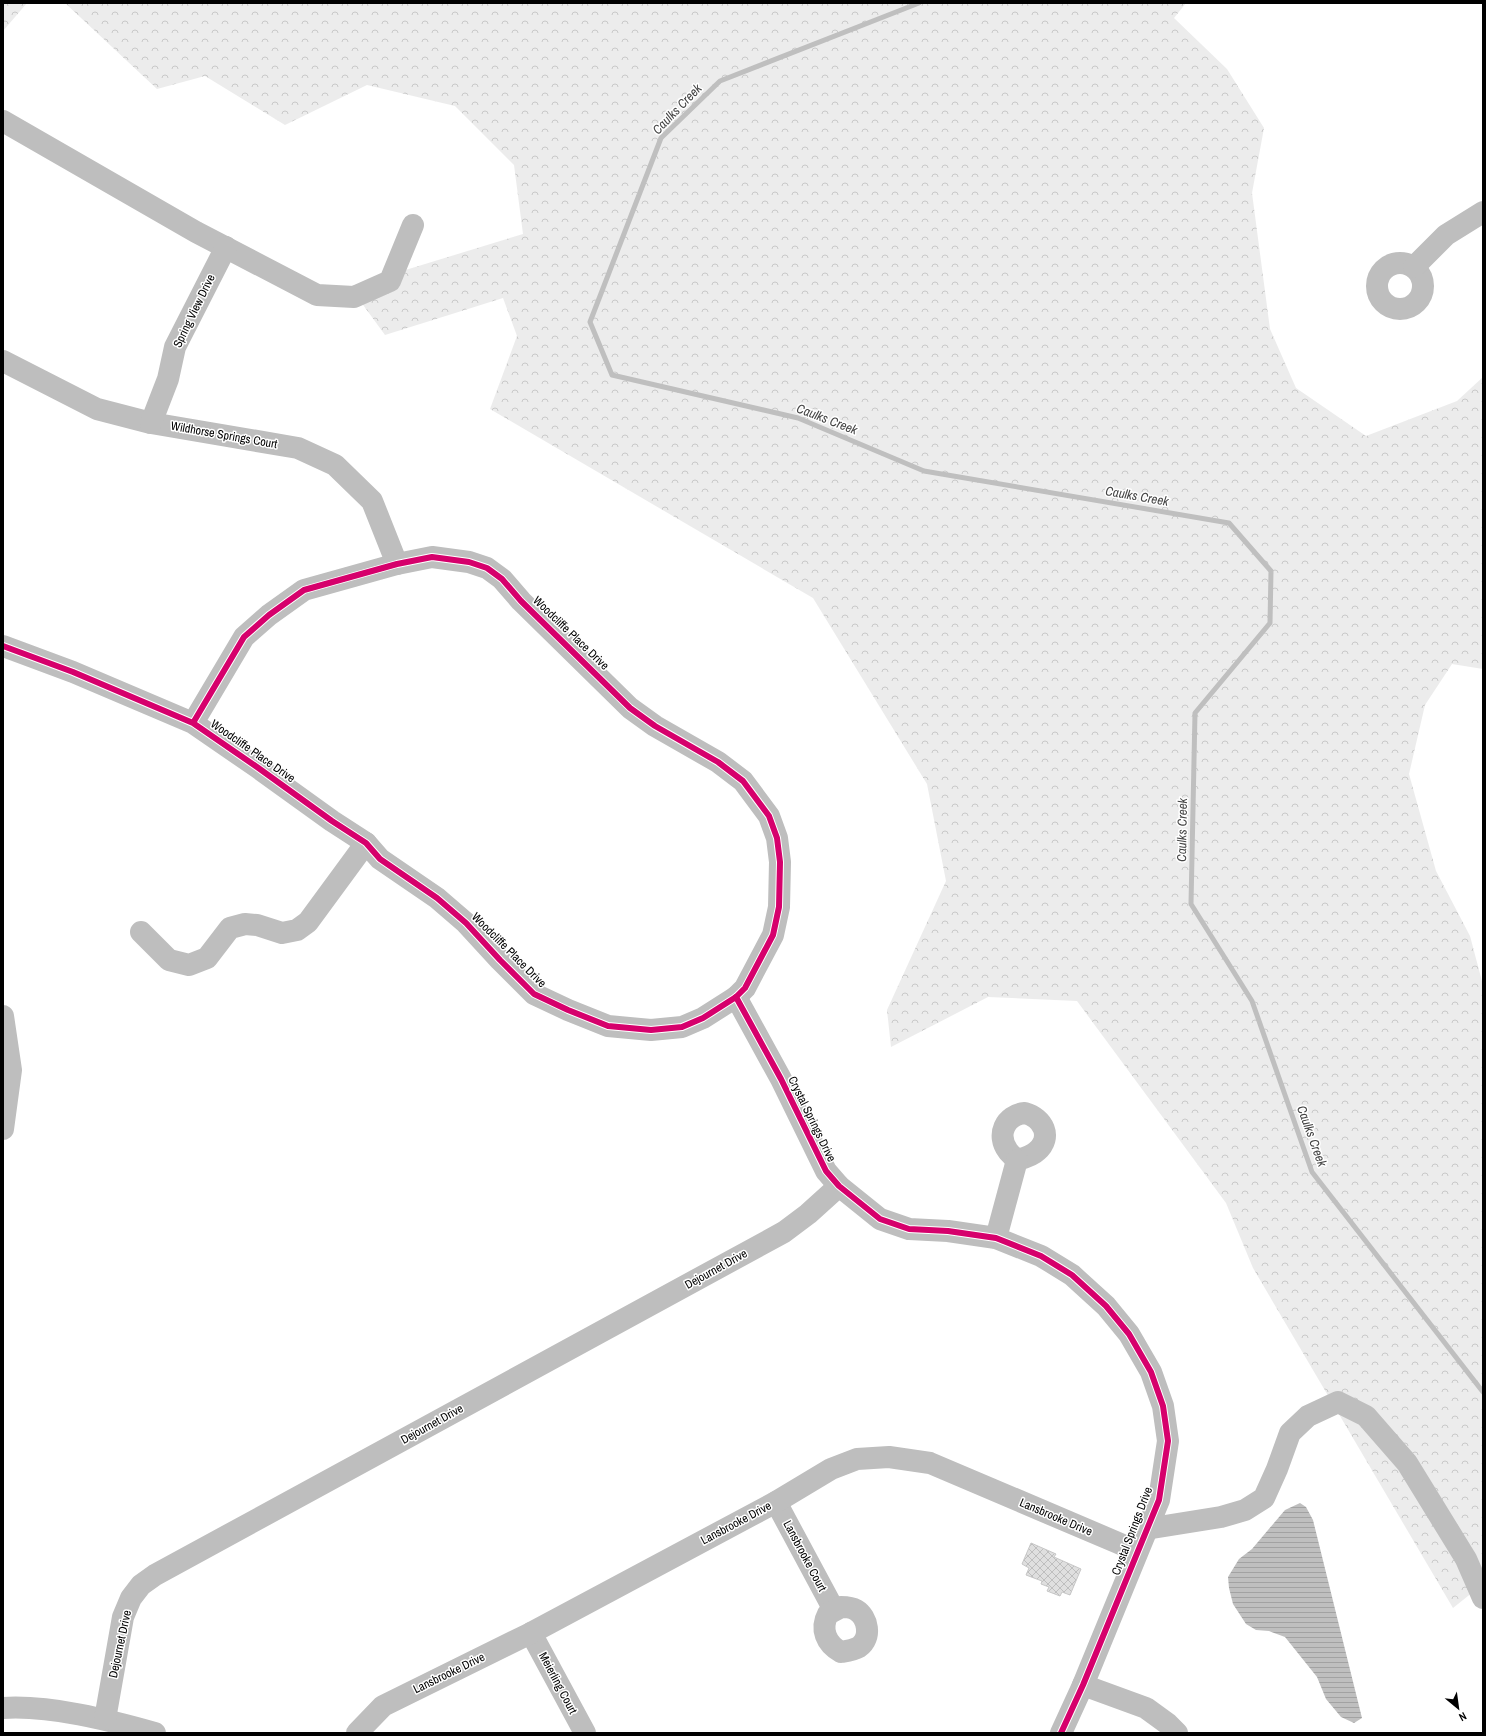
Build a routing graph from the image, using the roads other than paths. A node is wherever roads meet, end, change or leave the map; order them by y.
1 (3, 121) edge
2 (1483, 212) edge
3 (413, 225) dead end
4 (226, 247) junction
5 (1414, 267) dead end
6 (3, 360) edge
7 (151, 423) junction
8 (397, 564) junction
9 (3, 646) edge
10 (193, 723) junction
11 (366, 843) junction
12 (141, 932) dead end
13 (736, 997) junction
14 (3, 1016) edge
15 (3, 1129) edge
16 (1017, 1160) dead end
17 (840, 1186) junction
18 (996, 1238) junction
19 (776, 1502) junction
20 (1146, 1529) junction
21 (1137, 1551) junction
22 (1483, 1598) edge
23 (834, 1610) dead end
24 (531, 1633) junction
25 (1083, 1684) junction
26 (3, 1708) edge
27 (105, 1719) junction
28 (155, 1733) edge
29 (357, 1733) edge
30 (585, 1733) edge
31 (1061, 1733) edge
32 (1177, 1733) edge

1 - 4 street
2 - 5 street
3 - 4 street
4 - 7 street, Spring View Drive
6 - 7 street, Wildhorse Springs Court
7 - 8 street, Wildhorse Springs Court
8 - 10 street, Woodcliffe Place Drive
8 - 13 street, Woodcliffe Place Drive
9 - 10 street, Woodcliffe Place Drive
10 - 11 street, Woodcliffe Place Drive
11 - 12 street
11 - 13 street, Woodcliffe Place Drive
13 - 17 street, Crystal Springs Drive
14 - 15 street
16 - 18 street
17 - 18 street, Crystal Springs Drive
17 - 27 street, Dejournet Drive
18 - 20 street, Crystal Springs Drive
19 - 21 street, Lansbrooke Drive
19 - 23 street, Lansbrooke Court
19 - 24 street, Lansbrooke Drive
20 - 21 street, Crystal Springs Drive
20 - 22 street
21 - 25 street, Crystal Springs Drive
24 - 29 street, Lansbrooke Drive
24 - 30 street, Meierling Court
25 - 31 street, Crystal Springs Drive
25 - 32 street
26 - 27 street
27 - 28 street

